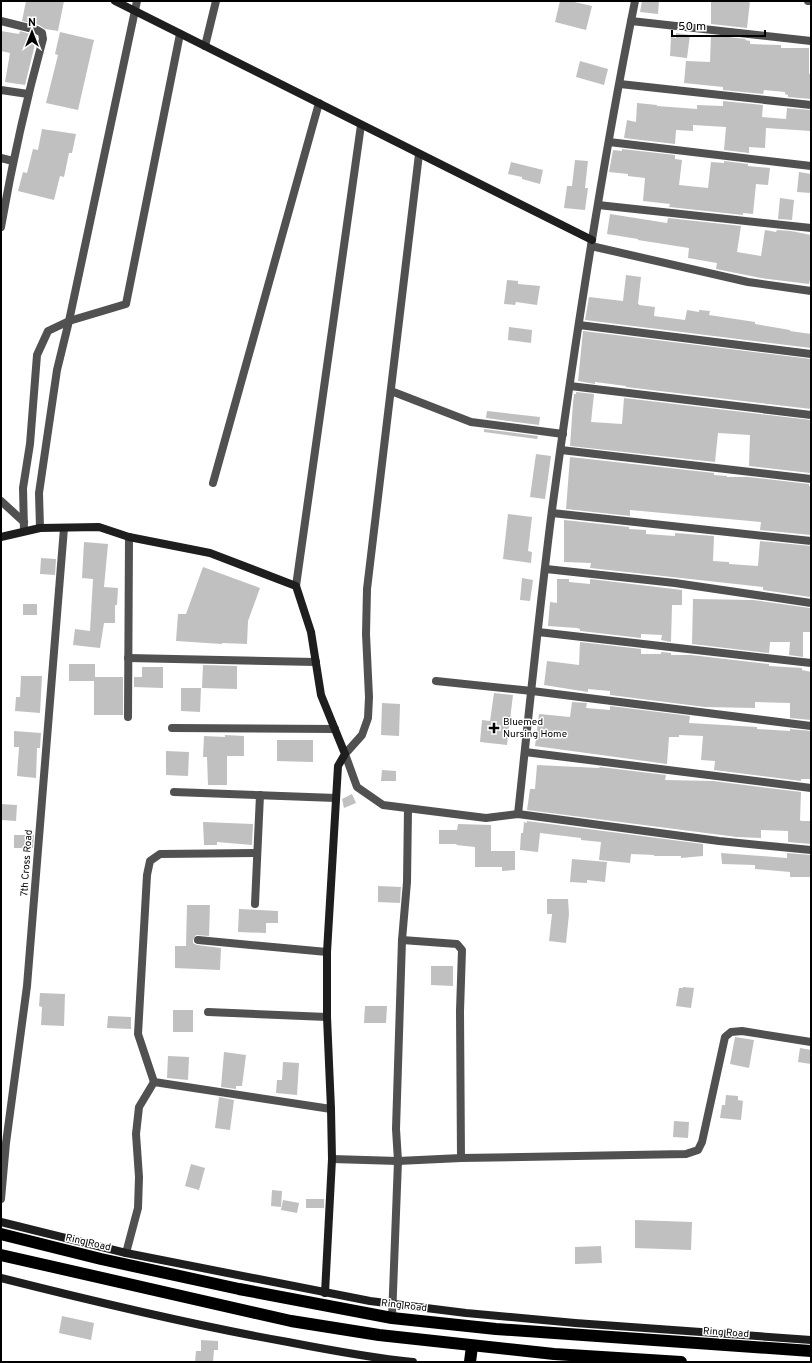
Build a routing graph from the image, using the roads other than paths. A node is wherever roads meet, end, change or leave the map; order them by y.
1 (115, 1) edge
2 (137, 1) edge
3 (216, 1) edge
4 (635, 1) edge
5 (808, 1) edge
6 (811, 2) edge
7 (135, 11) junction
8 (1, 21) edge
9 (631, 21) junction
10 (180, 34) junction
11 (811, 41) edge
12 (205, 46) junction
13 (620, 84) junction
14 (1, 90) edge
15 (28, 94) junction
16 (319, 104) junction
17 (811, 105) edge
18 (361, 124) junction
19 (609, 142) junction
20 (419, 154) junction
21 (1, 158) edge
22 (13, 161) junction
23 (811, 166) edge
24 (598, 205) junction
25 (1, 224) edge
26 (811, 228) edge
27 (591, 243) junction
28 (811, 291) edge
29 (69, 322) junction
30 (579, 325) junction
31 (811, 354) edge
32 (570, 386) junction
33 (391, 391) junction
34 (811, 415) edge
35 (563, 434) junction
36 (560, 450) junction
37 (811, 479) edge
38 (213, 483) dead end
39 (1, 501) edge
40 (552, 513) junction
41 (24, 522) junction
42 (40, 528) junction
43 (64, 528) junction
44 (24, 531) junction
45 (1, 537) edge
46 (129, 537) junction
47 (811, 541) edge
48 (546, 569) junction
49 (296, 586) junction
50 (811, 603) edge
51 (538, 632) junction
52 (128, 658) junction
53 (316, 662) junction
54 (811, 663) edge
55 (436, 681) dead end
56 (532, 691) junction
57 (128, 717) dead end
58 (811, 726) edge
59 (172, 728) dead end
60 (335, 729) junction
61 (525, 752) junction
62 (345, 754) junction
63 (811, 788) edge
64 (174, 792) dead end
65 (260, 795) junction
66 (336, 798) junction
67 (408, 809) junction
68 (518, 814) junction
69 (811, 850) edge
70 (257, 853) junction
71 (255, 904) dead end
72 (198, 940) dead end
73 (402, 940) junction
74 (327, 952) junction
75 (208, 1012) dead end
76 (327, 1017) junction
77 (811, 1042) edge
78 (154, 1082) junction
79 (331, 1109) junction
80 (461, 1158) junction
81 (332, 1159) junction
82 (398, 1161) junction
83 (1, 1199) edge
84 (1, 1222) edge
85 (1, 1234) edge
86 (60, 1249) junction
87 (126, 1253) junction
88 (1, 1255) edge
89 (54, 1267) junction
90 (1, 1278) edge
91 (325, 1292) junction
92 (393, 1304) junction
93 (392, 1318) junction
94 (811, 1340) edge
95 (779, 1343) junction
96 (472, 1346) junction
97 (811, 1351) edge
98 (413, 1362) edge
99 (470, 1362) edge
100 (681, 1362) edge

1 - 7 street
2 - 7 street
3 - 12 street
4 - 9 street
5 - 6 street
7 - 10 street
7 - 29 street
8 - 15 street
9 - 11 street
9 - 13 street
10 - 12 street
10 - 29 street
12 - 16 street
13 - 17 street
13 - 19 street
14 - 15 street
15 - 22 street
16 - 18 street
16 - 38 street
18 - 20 street
18 - 49 street
19 - 23 street
19 - 24 street
20 - 27 street
20 - 33 street
21 - 22 street
22 - 25 street
24 - 26 street
24 - 27 street
27 - 28 street
27 - 30 street
29 - 41 street
29 - 42 street
30 - 31 street
30 - 32 street
32 - 34 street
32 - 35 street
33 - 35 street
33 - 62 street
35 - 36 street
36 - 37 street
36 - 40 street
39 - 41 street
40 - 47 street
40 - 48 street
41 - 44 street
42 - 43 street
42 - 44 street
43 - 46 street
43 - 83 street, 7th Cross Road
44 - 45 street
46 - 49 street
46 - 52 street
48 - 50 street
48 - 51 street
49 - 53 street
51 - 54 street
51 - 56 street
52 - 53 street
52 - 57 street
53 - 60 street
55 - 56 street
56 - 58 street
56 - 61 street
59 - 60 street
60 - 62 street
61 - 63 street
61 - 68 street
62 - 66 street
62 - 67 street
64 - 65 street
65 - 66 street
65 - 70 street
66 - 74 street
67 - 68 street
67 - 73 street
68 - 69 street
70 - 71 street
70 - 78 street
72 - 74 street
73 - 80 street
73 - 82 street
74 - 76 street
75 - 76 street
76 - 79 street
77 - 80 street
78 - 79 street
78 - 87 street
79 - 81 street
80 - 82 street
81 - 82 street
81 - 91 street
82 - 92 street
84 - 87 street
85 - 86 highway, Ring Road
86 - 89 highway
86 - 93 highway, Ring Road
87 - 91 street
88 - 89 highway
89 - 96 highway
90 - 98 street
91 - 92 street
92 - 93 street
92 - 95 street
93 - 95 highway, Ring Road
94 - 95 street
95 - 97 highway, Ring Road
96 - 99 highway
96 - 100 highway

